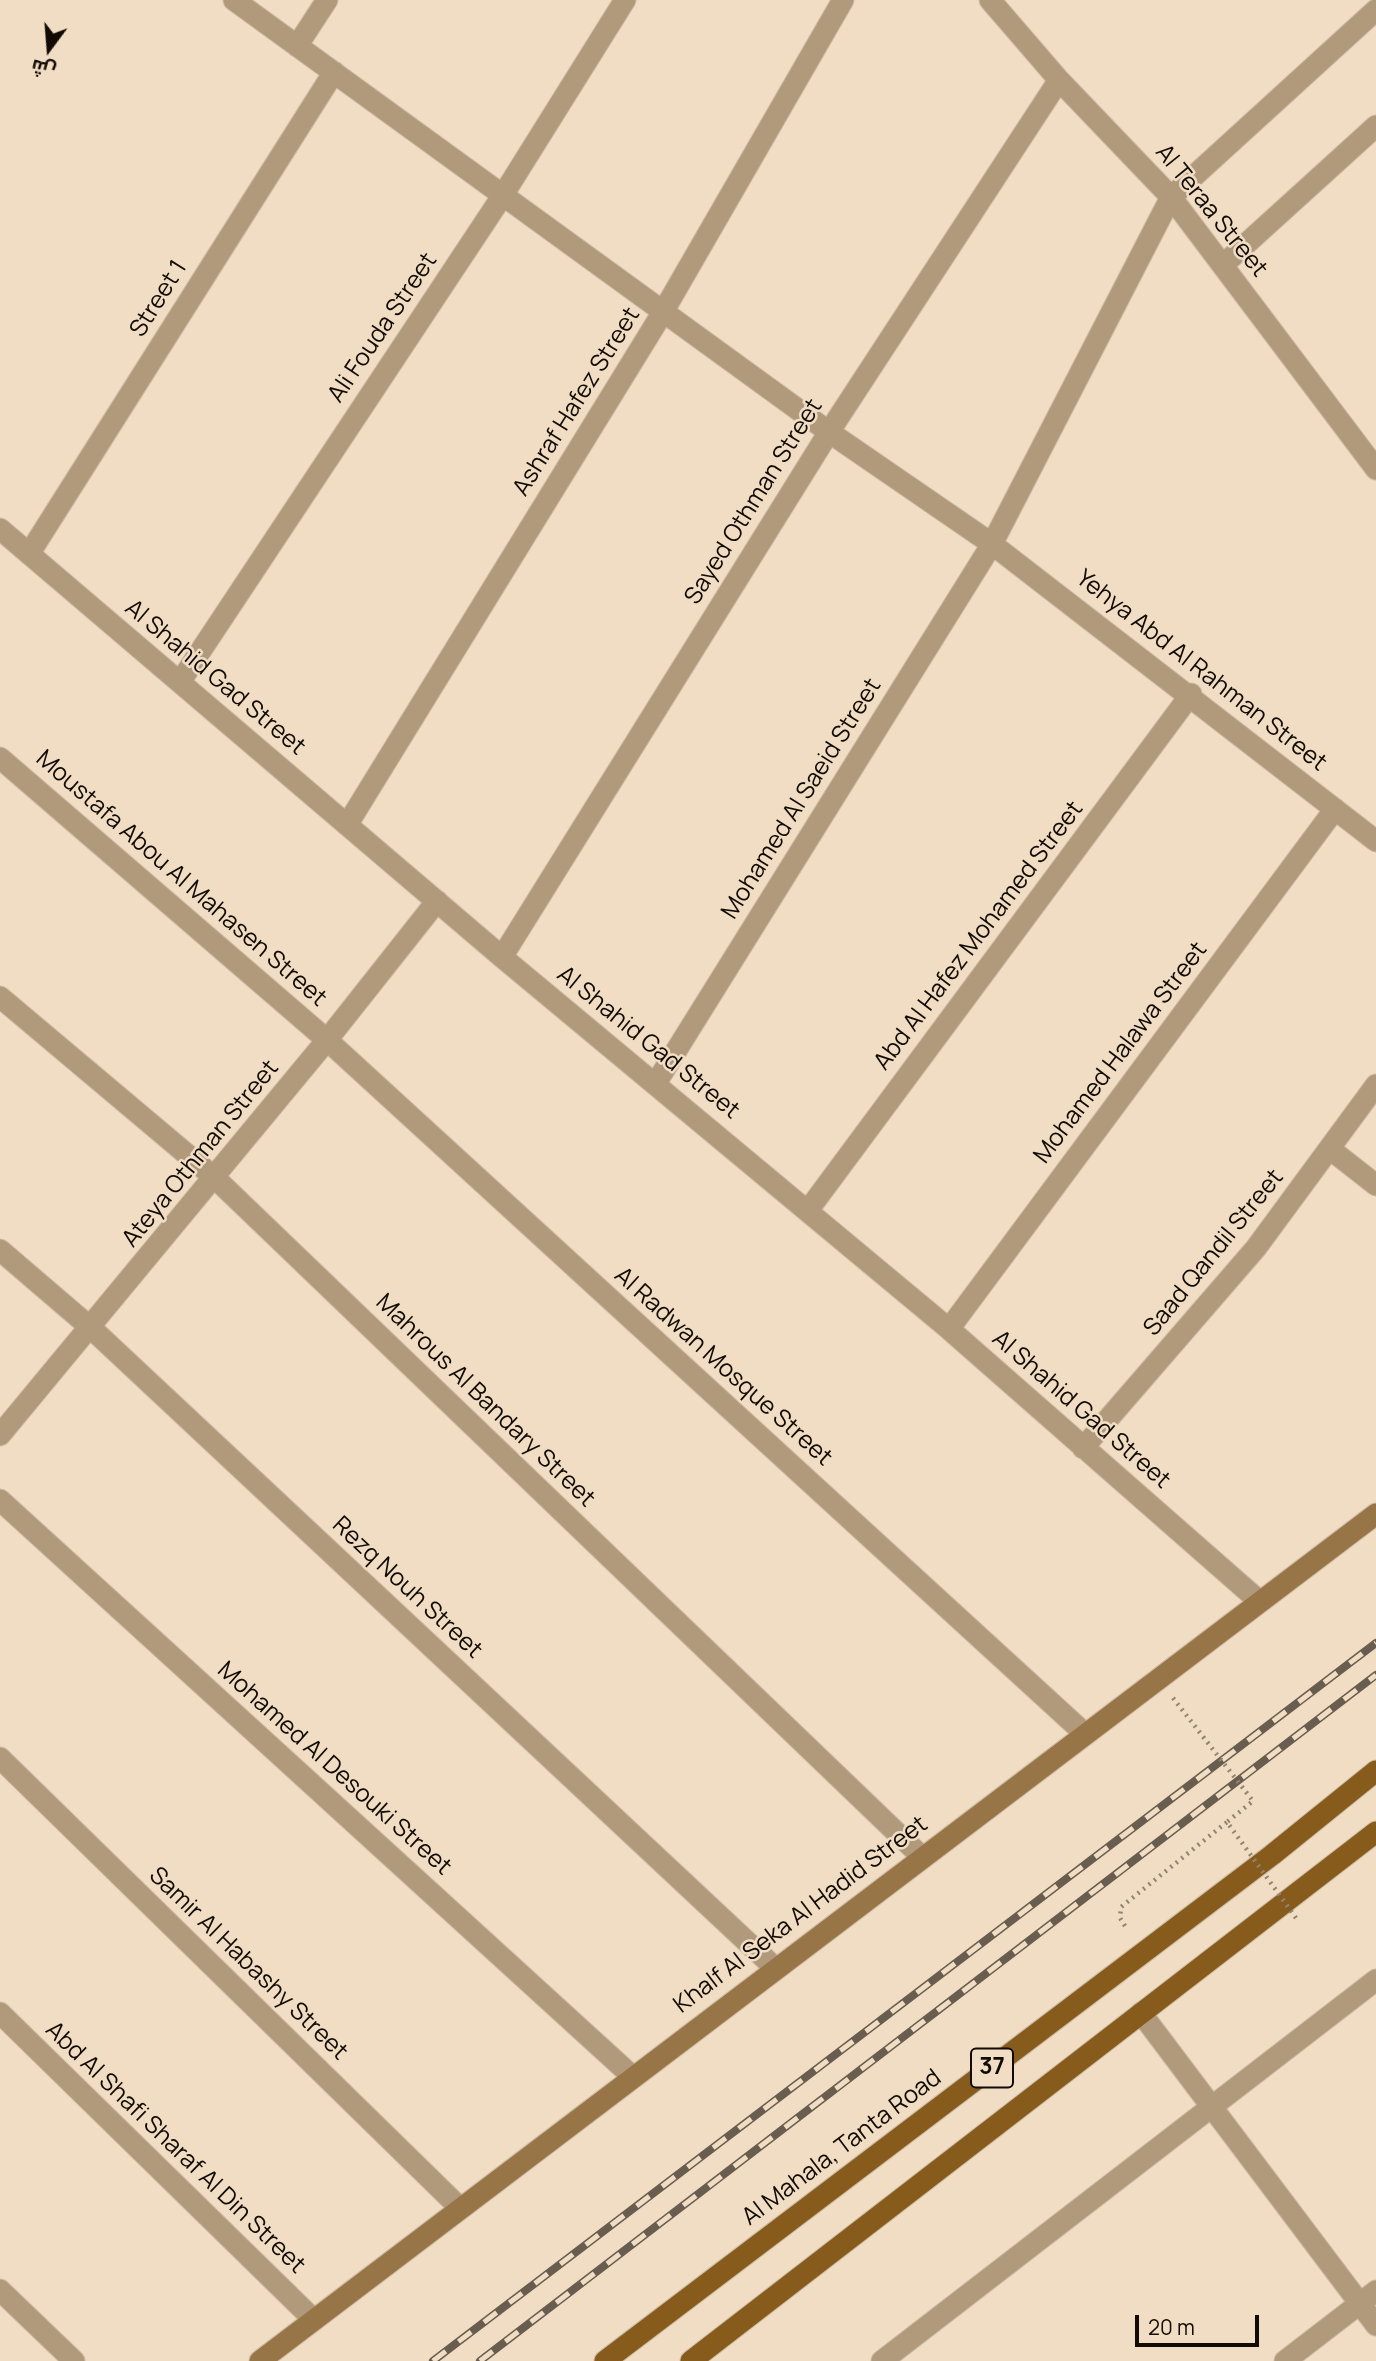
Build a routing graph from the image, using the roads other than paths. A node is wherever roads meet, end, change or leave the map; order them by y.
1 (234, 0) edge
2 (327, 0) edge
3 (625, 0) edge
4 (842, 0) edge
5 (989, 0) edge
6 (1376, 9) edge
7 (297, 46) junction
8 (334, 72) junction
9 (1059, 80) junction
10 (1376, 126) edge
11 (503, 195) junction
12 (1171, 197) junction
13 (1224, 264) junction
14 (663, 312) junction
15 (829, 432) junction
16 (1376, 469) edge
17 (0, 529) edge
18 (992, 544) junction
19 (29, 554) junction
20 (180, 682) junction
21 (1191, 694) junction
22 (0, 758) edge
23 (1335, 809) junction
24 (347, 825) junction
25 (1376, 841) edge
26 (437, 901) junction
27 (502, 957) junction
28 (0, 997) edge
29 (327, 1041) junction
30 (656, 1083) junction
31 (1376, 1085) edge
32 (1330, 1149) junction
33 (215, 1178) junction
34 (1376, 1185) edge
35 (809, 1209) junction
36 (0, 1251) edge
37 (91, 1328) junction
38 (949, 1329) junction
39 (0, 1435) edge
40 (1083, 1447) junction
41 (0, 1500) edge
42 (1376, 1514) edge
43 (1259, 1601) junction
44 (1084, 1733) junction
45 (0, 1758) edge
46 (1376, 1771) edge
47 (1376, 1832) edge
48 (921, 1856) junction
49 (775, 1968) junction
50 (1376, 1980) edge
51 (0, 2013) edge
52 (1141, 2013) junction
53 (633, 2077) junction
54 (1211, 2107) junction
55 (460, 2208) junction
56 (0, 2290) edge
57 (1368, 2297) edge
58 (314, 2320) junction
59 (1376, 2325) edge
60 (74, 2361) edge
61 (260, 2361) edge
62 (605, 2361) edge
63 (691, 2361) edge
64 (883, 2361) edge
65 (1285, 2361) edge

1 - 7 street, Yehya Abd Al Rahman Street
2 - 7 street
3 - 11 street, Ali Fouda Street
4 - 14 street, Ashraf Hafez Street
5 - 9 street, Al Teraa Street
6 - 12 street
7 - 8 street, Yehya Abd Al Rahman Street
8 - 11 street, Yehya Abd Al Rahman Street
8 - 19 street, Street 1
9 - 12 street, Al Teraa Street
9 - 15 street, Sayed Othman Street
10 - 13 street
11 - 14 street, Yehya Abd Al Rahman Street
11 - 20 street, Ali Fouda Street
12 - 13 street, Al Teraa Street
12 - 18 street, Mohamed Al Saeid Street
13 - 16 street, Al Teraa Street
14 - 15 street, Yehya Abd Al Rahman Street
14 - 24 street, Ashraf Hafez Street
15 - 18 street, Yehya Abd Al Rahman Street
15 - 27 street, Sayed Othman Street
17 - 19 street, Al Shahid Gad Street
18 - 21 street, Yehya Abd Al Rahman Street
18 - 30 street, Mohamed Al Saeid Street
19 - 20 street, Al Shahid Gad Street
20 - 24 street, Al Shahid Gad Street
21 - 23 street, Yehya Abd Al Rahman Street
21 - 35 street, Abd Al Hafez Mohamed Street
22 - 29 street, Moustafa Abou Al Mahasen Street
23 - 25 street, Yehya Abd Al Rahman Street
23 - 38 street, Mohamed Halawa Street
24 - 26 street, Al Shahid Gad Street
26 - 27 street, Al Shahid Gad Street
26 - 29 street, Ateya Othman Street
27 - 30 street, Al Shahid Gad Street
28 - 33 street, Mahrous Al Bandary Street
29 - 33 street, Ateya Othman Street
29 - 44 street, Al Radwan Mosque Street
30 - 35 street, Al Shahid Gad Street
31 - 32 street, Saad Qandil Street
32 - 34 street
32 - 40 street, Saad Qandil Street
33 - 37 street, Ateya Othman Street
33 - 48 street, Mahrous Al Bandary Street
35 - 38 street, Al Shahid Gad Street
36 - 37 street, Rezq Nouh Street
37 - 39 street, Ateya Othman Street
37 - 49 street, Rezq Nouh Street
38 - 40 street, Al Shahid Gad Street
40 - 43 street, Al Shahid Gad Street
41 - 53 street, Mohamed Al Desouki Street
42 - 43 street, Khalf Al Seka Al Hadid Street
43 - 44 street, Khalf Al Seka Al Hadid Street
44 - 48 street, Khalf Al Seka Al Hadid Street
45 - 55 street, Samir Al Habashy Street
46 - 62 main road, Al Mahala, Tanta Road / 37
47 - 52 main road, 37
48 - 49 street, Khalf Al Seka Al Hadid Street
49 - 53 street, Khalf Al Seka Al Hadid Street
50 - 54 street
51 - 58 street, Abd Al Shafi Sharaf Al Din Street
52 - 54 street
52 - 63 main road, 37
53 - 55 street, Khalf Al Seka Al Hadid Street
54 - 57 street
54 - 64 street
55 - 58 street, Khalf Al Seka Al Hadid Street
56 - 60 street
57 - 59 street
57 - 65 street
58 - 61 street, Khalf Al Seka Al Hadid Street

